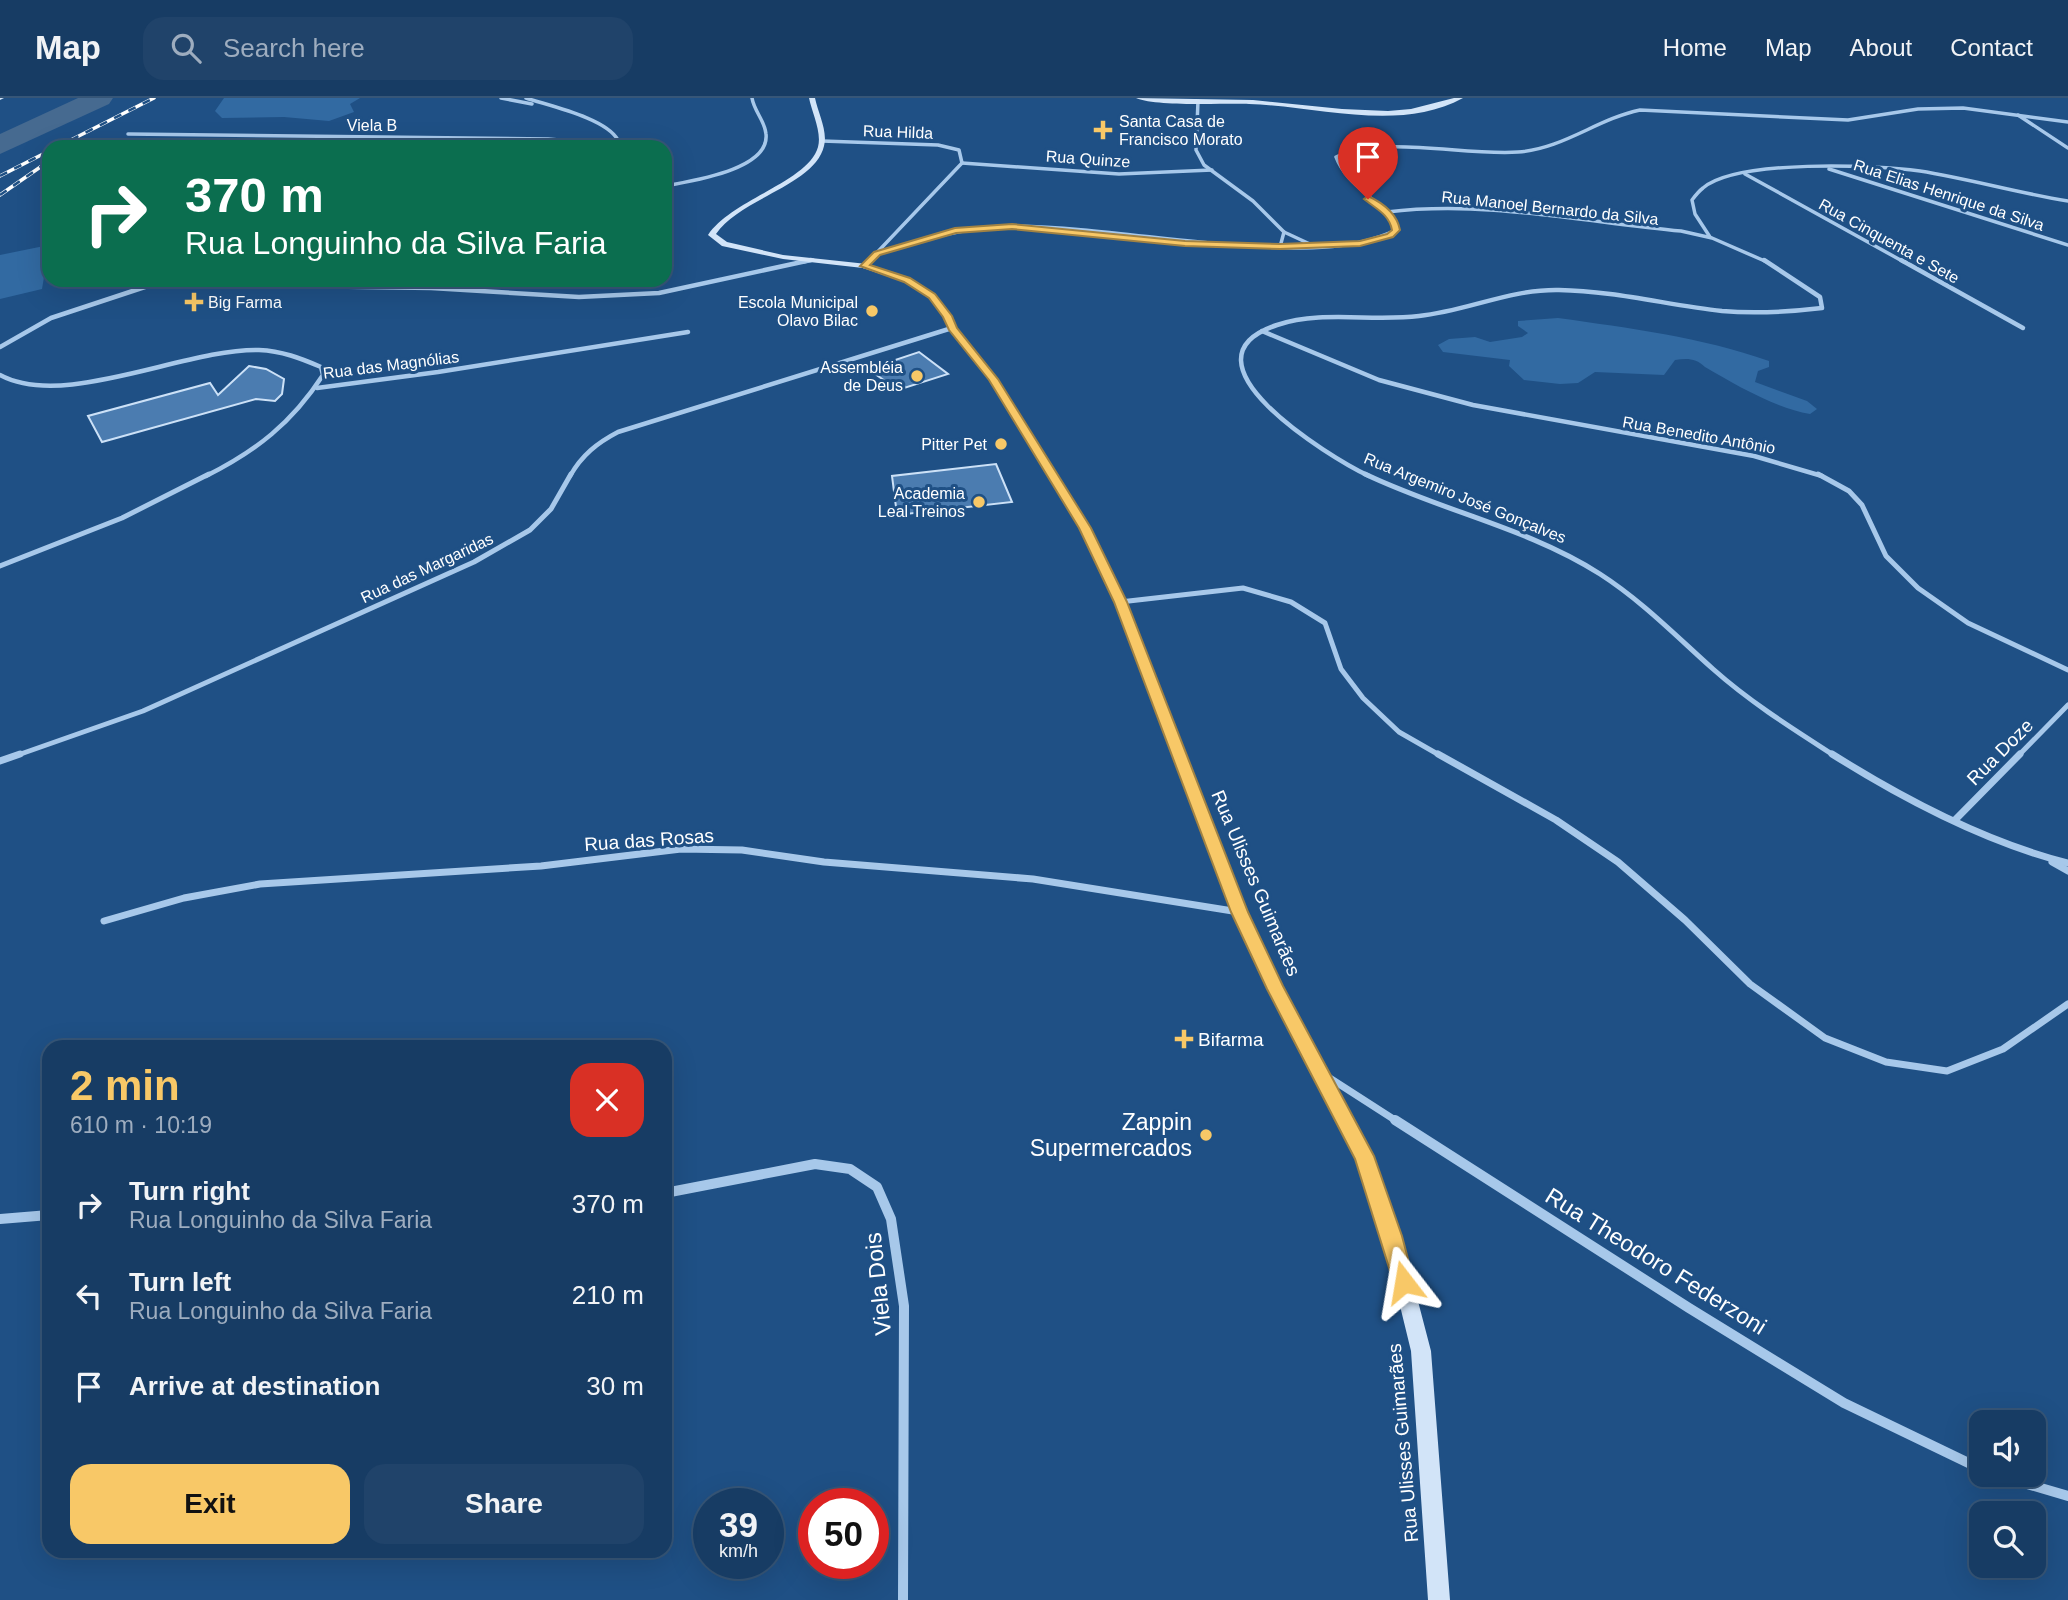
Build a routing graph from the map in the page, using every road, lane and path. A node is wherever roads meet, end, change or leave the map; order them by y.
1 (501, 98) edge
2 (526, 98) edge
3 (752, 98) edge
4 (812, 98) edge
5 (1139, 98) edge
6 (1460, 98) edge
7 (1198, 101) junction
8 (543, 106) junction
9 (2018, 115) junction
10 (2068, 122) edge
11 (128, 134) dead end
12 (557, 140) edge
13 (618, 140) edge
14 (822, 141) junction
15 (2068, 148) edge
16 (962, 163) junction
17 (1822, 167) junction
18 (1212, 170) junction
19 (1744, 173) junction
20 (672, 184) edge
21 (2068, 201) edge
22 (1387, 212) junction
23 (1284, 232) junction
24 (1710, 237) junction
25 (2068, 245) edge
26 (1280, 247) junction
27 (1316, 247) junction
28 (877, 254) junction
29 (814, 260) junction
30 (864, 266) junction
31 (145, 287) edge
32 (365, 287) edge
33 (952, 328) junction
34 (2023, 328) dead end
35 (1262, 331) junction
36 (688, 332) dead end
37 (0, 347) edge
38 (0, 376) edge
39 (317, 387) junction
40 (0, 566) edge
41 (1120, 602) junction
42 (2068, 670) edge
43 (2068, 705) edge
44 (0, 761) edge
45 (1955, 820) junction
46 (2042, 857) junction
47 (2068, 863) edge
48 (2068, 871) edge
49 (1240, 912) junction
50 (104, 921) dead end
51 (2068, 1004) edge
52 (1319, 1071) junction
53 (672, 1192) edge
54 (42, 1216) edge
55 (0, 1219) edge
56 (1969, 1463) edge
57 (2038, 1487) edge
58 (2068, 1496) edge
59 (903, 1600) edge
60 (1439, 1600) edge

1 - 8 street
2 - 8 street
3 - 20 street
4 - 14 main road
5 - 7 main road
6 - 7 main road
7 - 18 street
8 - 13 street
9 - 10 street
9 - 15 street
9 - 22 street
11 - 12 street, Viela B
14 - 16 street, Rua Hilda
14 - 29 main road, Rua Ulisses Guimarães
16 - 18 street, Rua Quinze
16 - 28 street
17 - 19 street
17 - 21 street
17 - 25 street, Rua Elias Henrique da Silva
18 - 23 street
19 - 24 street
19 - 34 street, Rua Cinquenta e Sete
22 - 24 street, Rua Manoel Bernardo da Silva
22 - 27 street
23 - 26 street
23 - 27 street
24 - 35 street
26 - 27 street
26 - 28 street
28 - 30 street
29 - 30 main road, Rua Ulisses Guimarães
29 - 32 street
30 - 33 main road, Rua Ulisses Guimarães
31 - 37 street
33 - 41 main road, Rua Ulisses Guimarães
33 - 44 street, Rua das Margaridas
35 - 42 street, Rua Benedito Antônio
35 - 45 street, Rua Argemiro José Gonçalves
36 - 39 street, Rua das Magnólias
38 - 39 street, Rua das Magnólias
39 - 40 street
41 - 49 main road, Rua Ulisses Guimarães
41 - 51 street
43 - 45 street, Rua Doze
45 - 46 street, Rua Argemiro José Gonçalves
46 - 47 street, Rua Argemiro José Gonçalves
46 - 48 street, Rua Argemiro José Gonçalves
49 - 50 street, Rua das Rosas
49 - 52 main road, Rua Ulisses Guimarães
52 - 56 street, Rua Theodoro Federzoni
52 - 60 main road, Rua Ulisses Guimarães
53 - 59 street, Viela Dois
54 - 55 street
57 - 58 street

